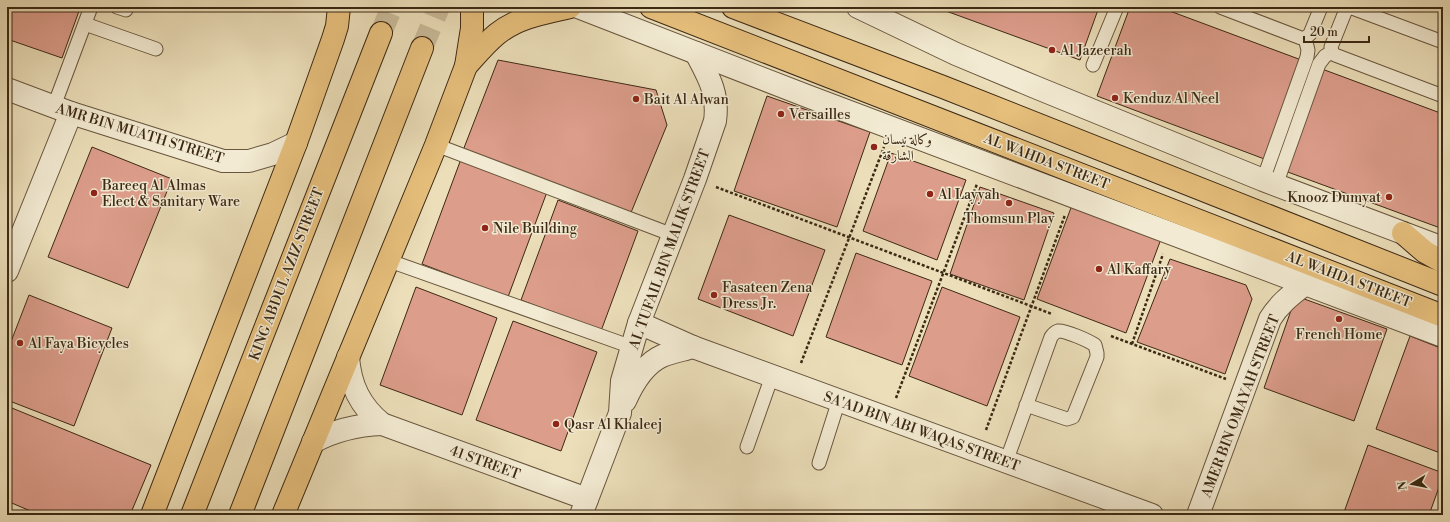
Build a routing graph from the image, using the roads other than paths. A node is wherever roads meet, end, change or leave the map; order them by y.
1 (91, 7) edge
2 (339, 7) edge
3 (352, 7) edge
4 (472, 7) edge
5 (570, 7) edge
6 (578, 7) edge
7 (651, 7) edge
8 (733, 7) edge
9 (1117, 7) edge
10 (1220, 7) edge
11 (1321, 7) edge
12 (863, 8) edge
13 (85, 24) junction
14 (381, 33) tunnel mouth
15 (1305, 38) junction
16 (333, 39) junction
17 (1443, 42) edge
18 (422, 48) tunnel mouth
19 (156, 49) dead end
20 (1332, 52) junction
21 (696, 53) junction
22 (1094, 65) dead end
23 (466, 66) junction
24 (7, 89) edge
25 (1443, 96) edge
26 (63, 109) junction
27 (296, 143) junction
28 (436, 145) junction
29 (1269, 182) junction
30 (1403, 233) junction
31 (673, 235) junction
32 (1443, 248) edge
33 (387, 260) junction
34 (1443, 262) edge
35 (7, 271) edge
36 (1305, 284) junction
37 (1443, 285) edge
38 (1443, 316) edge
39 (639, 323) junction
40 (1443, 336) edge
41 (693, 347) junction
42 (632, 348) junction
43 (348, 357) junction
44 (772, 376) junction
45 (839, 400) junction
46 (1026, 405) junction
47 (620, 413) junction
48 (382, 424) junction
49 (313, 442) junction
50 (747, 447) dead end
51 (1006, 462) junction
52 (819, 463) dead end
53 (584, 507) edge
54 (152, 515) edge
55 (192, 515) edge
56 (240, 515) edge
57 (283, 515) edge
58 (1152, 515) edge
59 (1198, 515) edge

1 - 13 lane
2 - 16 highway
3 - 16 highway
4 - 23 highway
5 - 23 highway
6 - 21 street
7 - 38 highway, AL WAHDA STREET
8 - 37 highway, AL WAHDA STREET
9 - 22 lane
10 - 15 lane
11 - 15 lane
12 - 29 street
13 - 19 lane
13 - 26 lane
14 - 55 highway, KING ABDUL AZIZ STREET
15 - 29 lane
16 - 27 highway
17 - 20 lane
18 - 56 highway
20 - 25 lane
20 - 29 lane
21 - 31 street, AL TUFAIL BIN MALIK STREET
21 - 36 street
23 - 28 highway
24 - 26 street, AMR BIN MUATH STREET
26 - 27 street, AMR BIN MUATH STREET
26 - 35 street
27 - 54 highway
28 - 31 lane
28 - 33 highway
29 - 30 street
30 - 32 street
30 - 34 highway
31 - 39 street, AL TUFAIL BIN MALIK STREET
33 - 42 lane
33 - 43 highway
36 - 40 street
36 - 59 street, AMER BIN OMAYAH STREET
39 - 41 street, SA'AD BIN ABI WAQAS STREET
39 - 42 street, AL TUFAIL BIN MALIK STREET
41 - 44 street, SA'AD BIN ABI WAQAS STREET
41 - 47 street
42 - 47 street, AL TUFAIL BIN MALIK STREET
43 - 48 street, 41 STREET
43 - 49 highway
44 - 45 street, SA'AD BIN ABI WAQAS STREET
44 - 50 lane
45 - 51 street, SA'AD BIN ABI WAQAS STREET
45 - 52 lane
46 - 46 lane
46 - 51 lane
47 - 53 street, AL TUFAIL BIN MALIK STREET
48 - 49 street, 41 STREET
48 - 53 street, 41 STREET
49 - 57 highway
51 - 58 street, SA'AD BIN ABI WAQAS STREET

